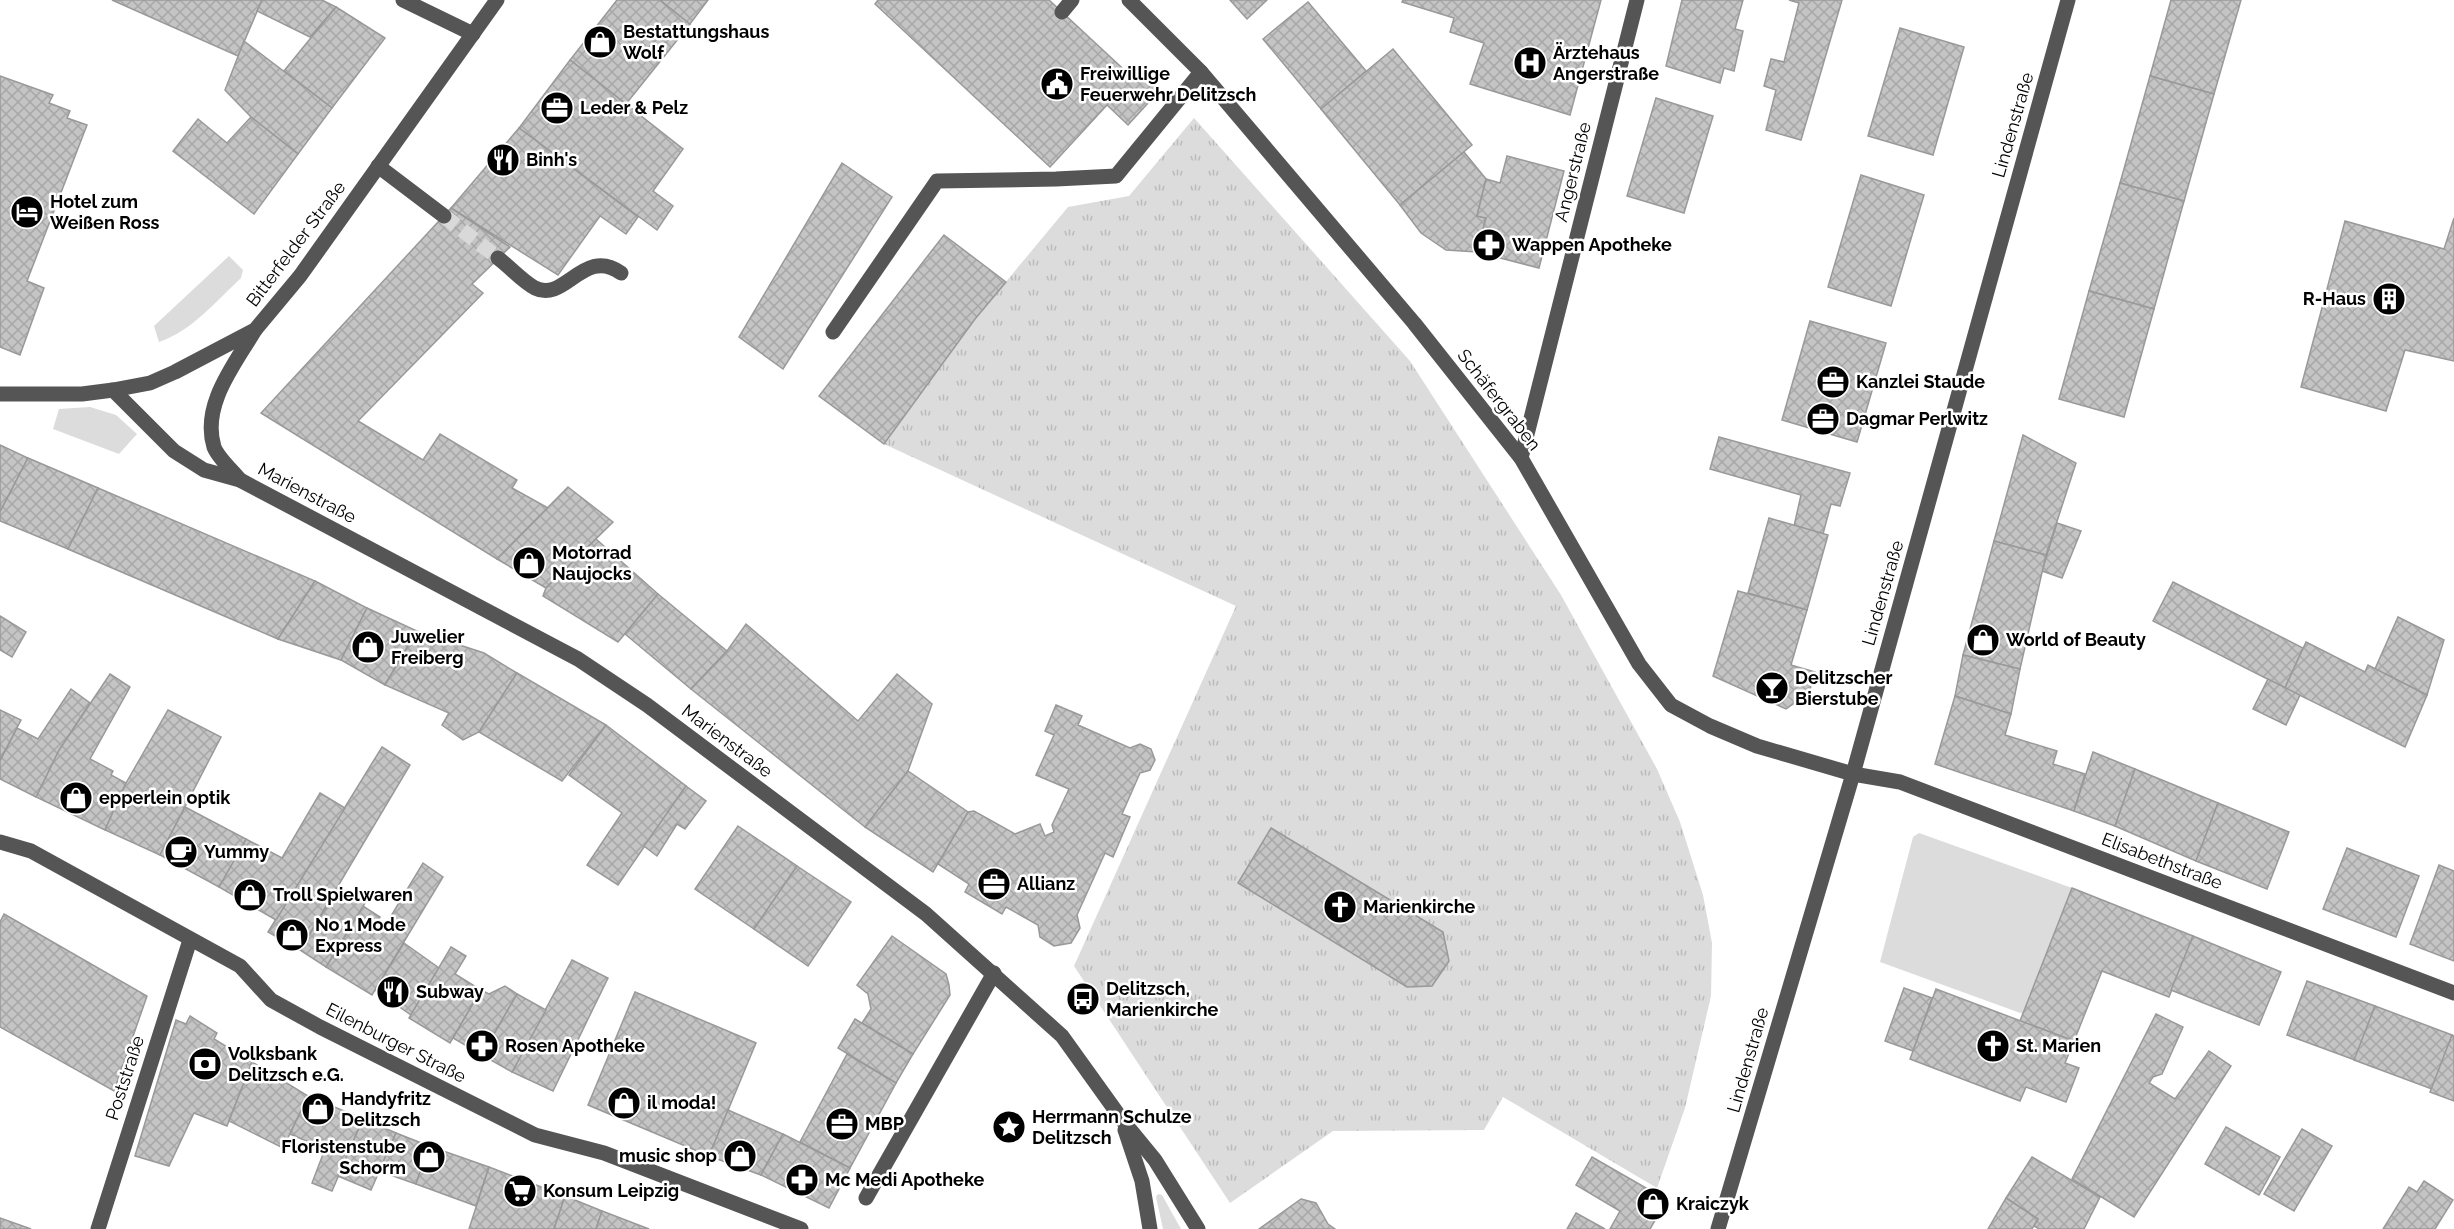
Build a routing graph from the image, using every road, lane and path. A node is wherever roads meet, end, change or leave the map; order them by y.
1 (403, 0) edge
2 (497, 0) edge
3 (1129, 0) edge
4 (1637, 0) edge
5 (2068, 0) edge
6 (473, 34) junction
7 (1201, 72) junction
8 (378, 166) junction
9 (444, 216) tunnel mouth
10 (498, 258) tunnel mouth
11 (621, 273) dead end
12 (255, 330) junction
13 (833, 332) dead end
14 (113, 390) junction
15 (5, 394) edge
16 (1521, 458) junction
17 (240, 480) junction
18 (1853, 774) junction
19 (0, 842) edge
20 (190, 940) junction
21 (994, 973) junction
22 (2454, 993) edge
23 (1123, 1121) junction
24 (866, 1198) dead end
25 (98, 1229) edge
26 (801, 1229) edge
27 (1150, 1229) edge
28 (1198, 1229) edge
29 (1718, 1229) edge

1 - 6 street
2 - 6 street, Bitterfelder Straße
3 - 7 street, Schäfergraben
4 - 16 street, Angerstraße
5 - 18 street, Lindenstraße
6 - 8 street, Bitterfelder Straße
7 - 13 street
7 - 16 street, Schäfergraben
8 - 9 street
8 - 12 street, Bitterfelder Straße
10 - 11 street
12 - 14 street, Bitterfelder Straße
12 - 17 street, Marienstraße
14 - 15 street, Bitterfelder Straße
14 - 17 street, Marienstraße
16 - 18 street, Schäfergraben
17 - 21 street, Marienstraße
18 - 22 street, Elisabethstraße
18 - 29 street, Lindenstraße
19 - 20 street, Eilenburger Straße
20 - 25 street, Poststraße
20 - 26 street, Eilenburger Straße
21 - 23 street, Marienstraße
21 - 24 street
23 - 27 street
23 - 28 street

